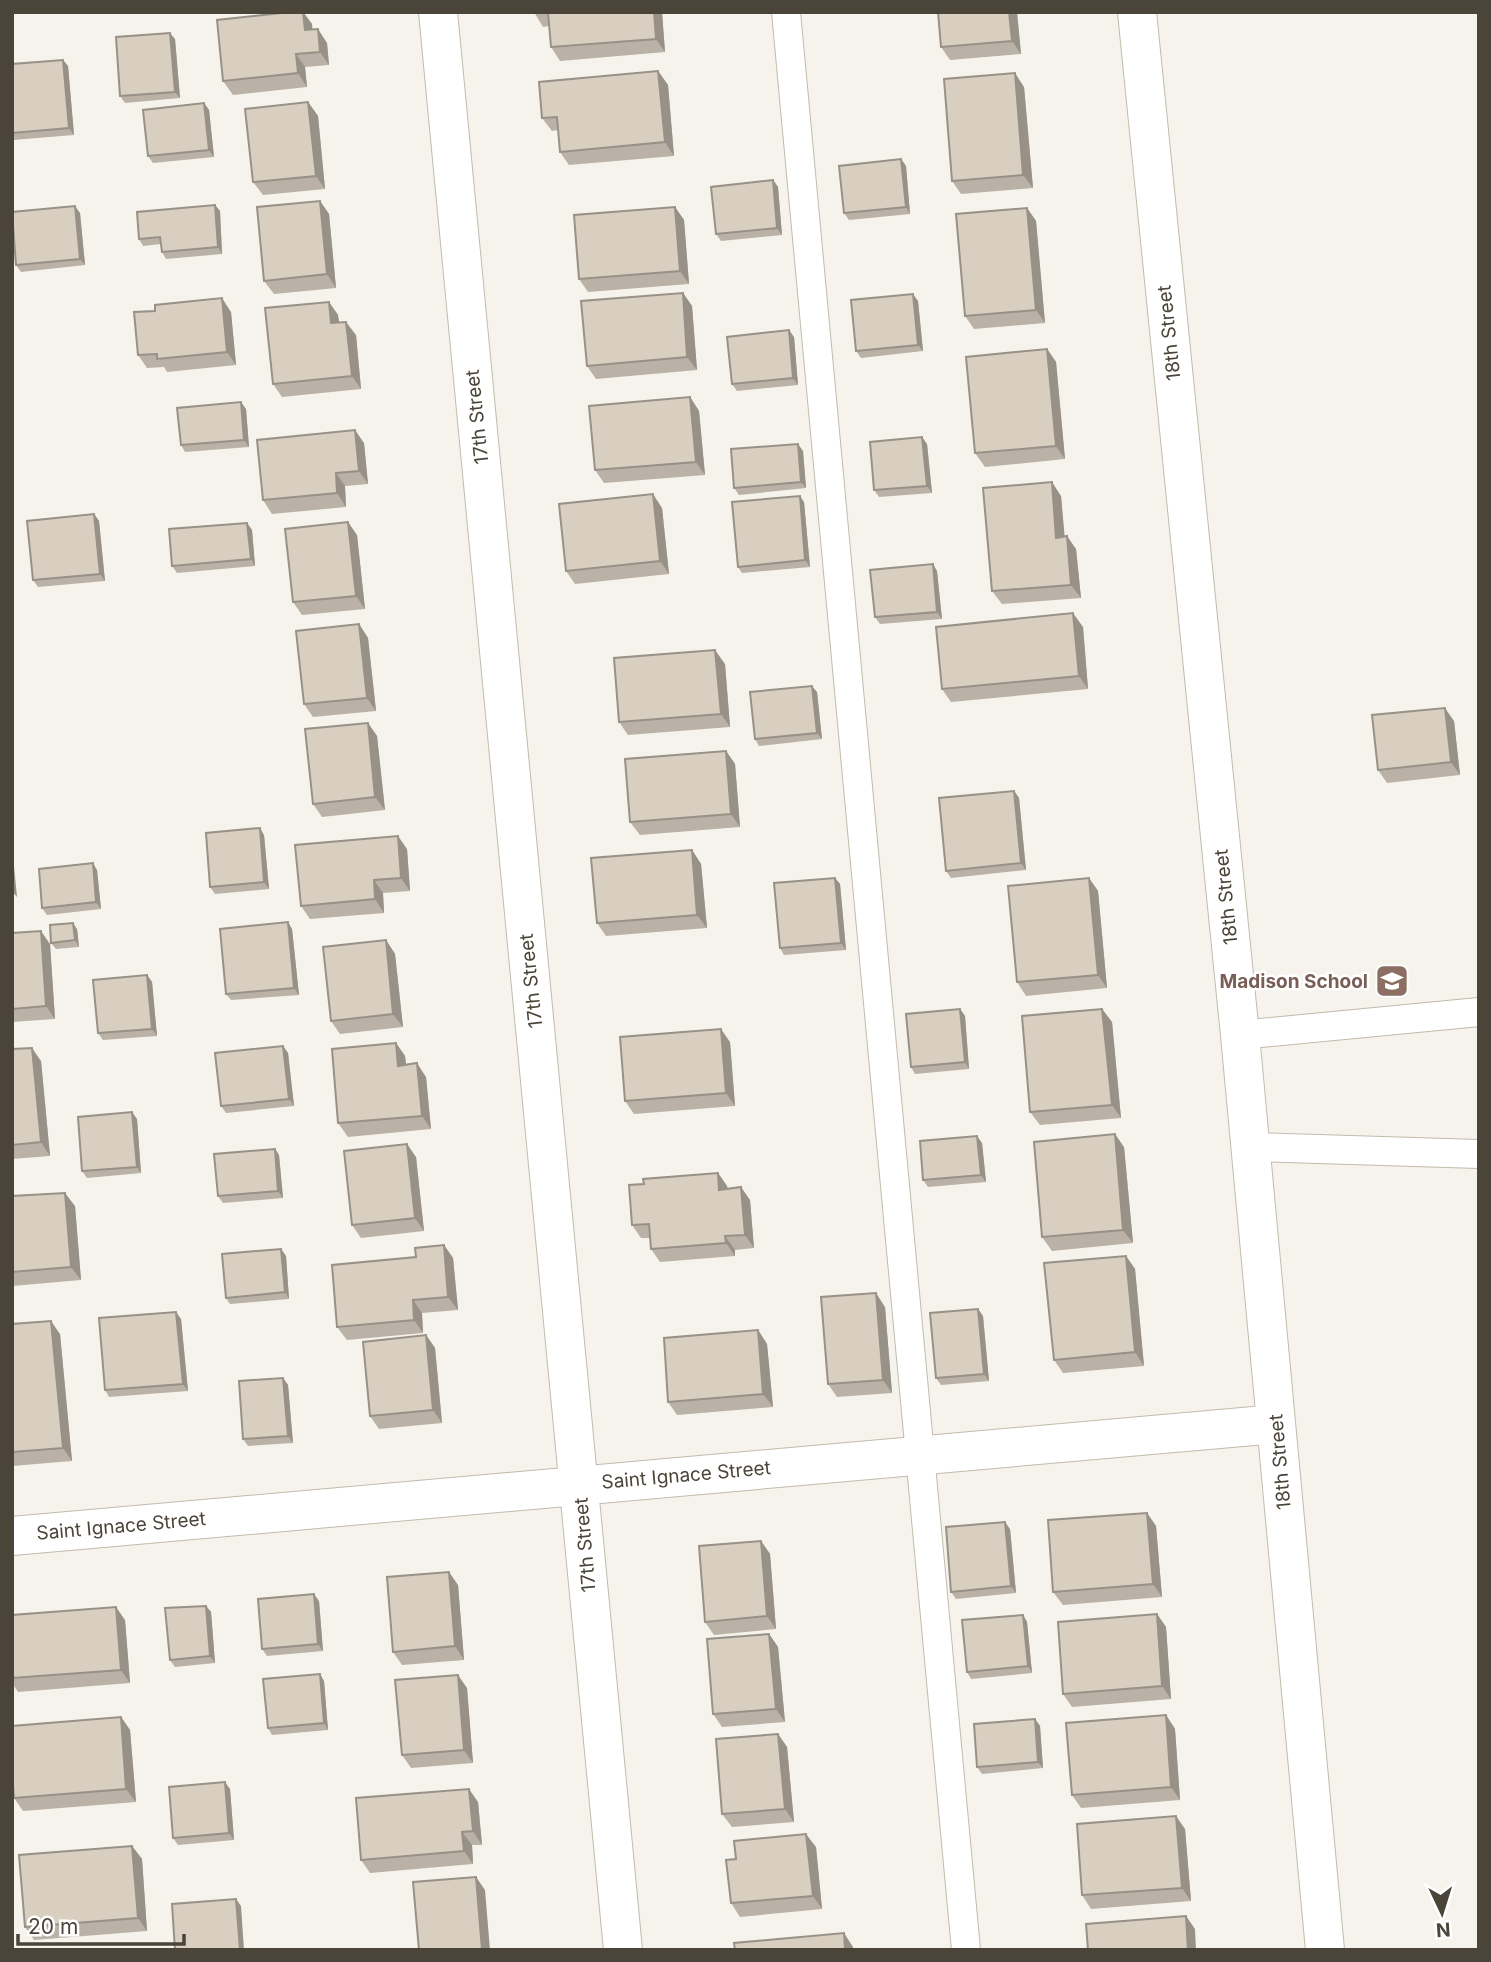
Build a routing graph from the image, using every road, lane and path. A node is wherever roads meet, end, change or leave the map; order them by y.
1 (438, 12) edge
2 (786, 12) edge
3 (1137, 12) edge
4 (1479, 1012) edge
5 (1240, 1035) junction
6 (1251, 1147) junction
7 (1479, 1154) edge
8 (1276, 1424) junction
9 (920, 1454) junction
10 (579, 1485) junction
11 (12, 1536) edge
12 (623, 1950) edge
13 (966, 1950) edge
14 (1325, 1950) edge

1 - 10 street, 17th Street
2 - 9 lane
3 - 5 street, 18th Street
4 - 5 lane
5 - 6 street, 18th Street
6 - 7 lane
6 - 8 street, 18th Street
8 - 9 street, Saint Ignace Street
8 - 14 street, 18th Street
9 - 10 street, Saint Ignace Street
9 - 13 lane
10 - 11 street, Saint Ignace Street
10 - 12 street, 17th Street

